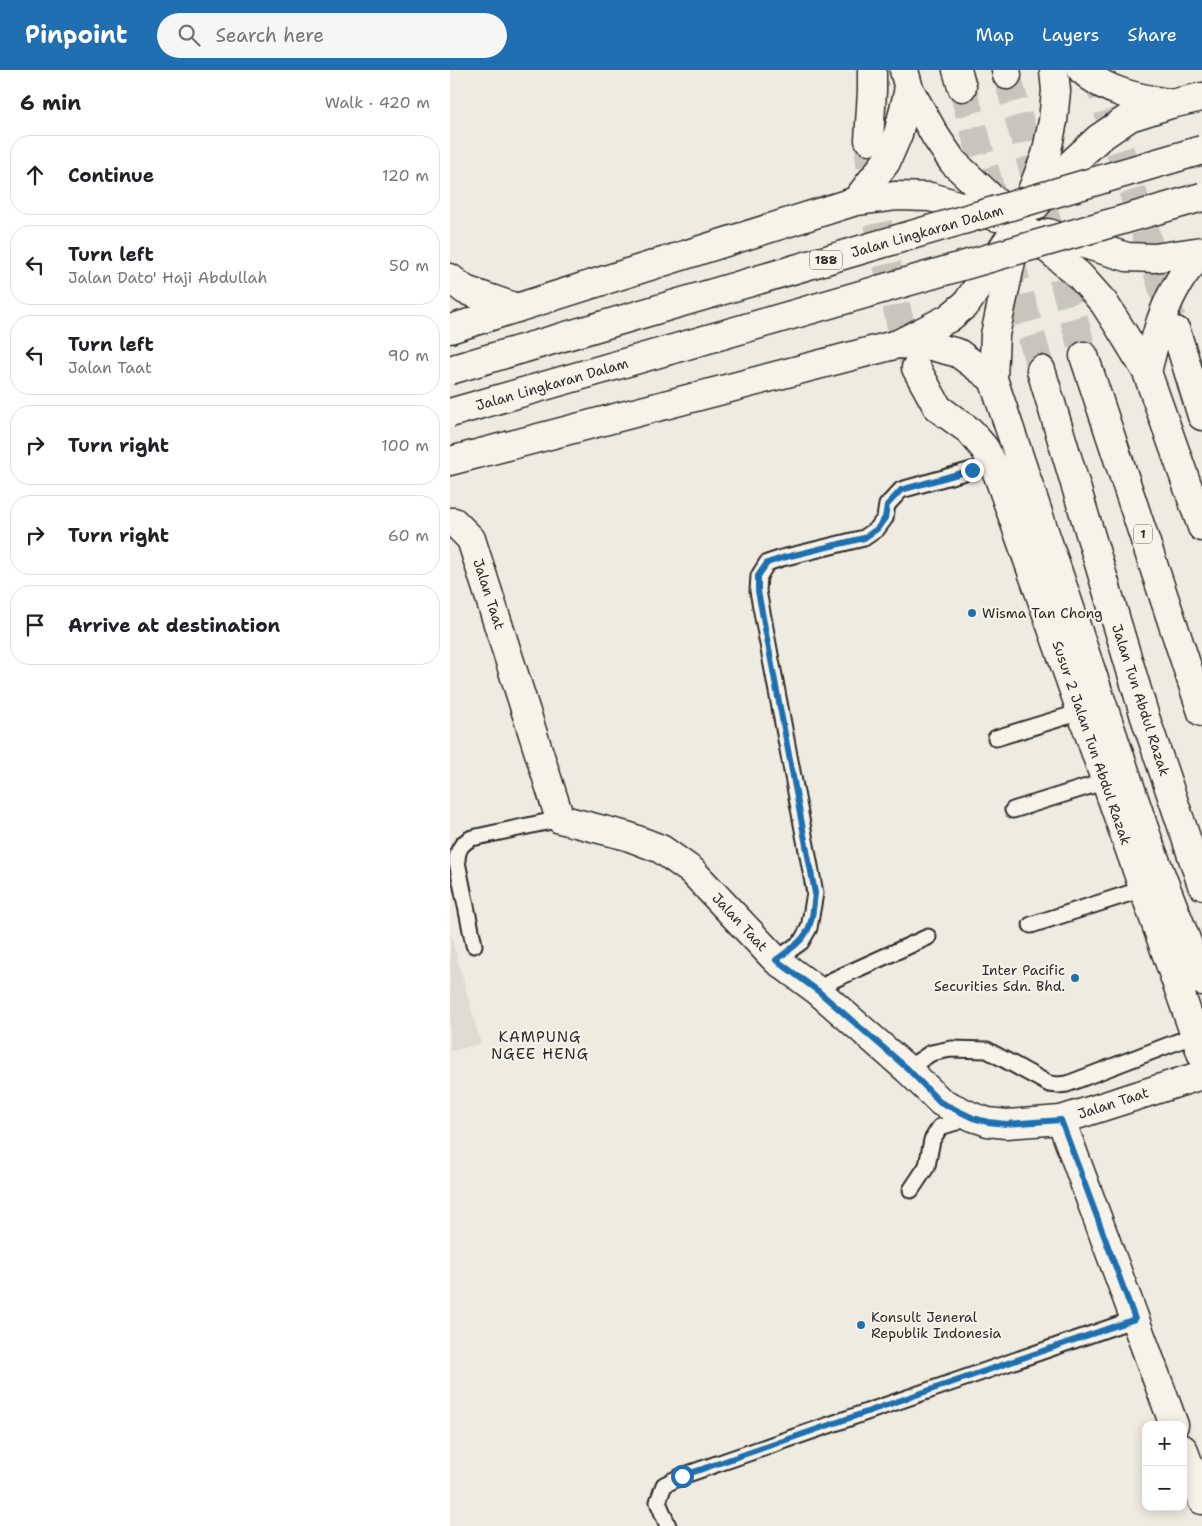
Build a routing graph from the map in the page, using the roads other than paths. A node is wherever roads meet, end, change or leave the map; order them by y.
1 (872, 70) edge
2 (1054, 70) edge
3 (1082, 70) edge
4 (906, 79) edge
5 (1202, 97) edge
6 (1171, 104) junction
7 (869, 140) tunnel mouth
8 (1202, 150) edge
9 (1202, 197) edge
10 (856, 201) junction
11 (1019, 224) junction
12 (1202, 252) edge
13 (450, 278) edge
14 (517, 308) junction
15 (450, 329) edge
16 (1176, 331) tunnel mouth
17 (898, 344) junction
18 (1084, 356) tunnel mouth
19 (916, 368) tunnel mouth
20 (450, 370) edge
21 (1041, 370) tunnel mouth
22 (1147, 372) junction
23 (993, 379) junction
24 (450, 413) edge
25 (1202, 416) edge
26 (450, 461) edge
27 (972, 470) dead end
28 (450, 522) edge
29 (1202, 527) edge
30 (1081, 712) junction
31 (1202, 712) edge
32 (996, 738) dead end
33 (1106, 781) junction
34 (1013, 810) dead end
35 (560, 819) junction
36 (1202, 885) edge
37 (1144, 888) junction
38 (1031, 925) dead end
39 (928, 937) dead end
40 (474, 945) dead end
41 (776, 960) junction
42 (1202, 981) edge
43 (818, 991) junction
44 (1198, 1045) edge
45 (907, 1068) junction
46 (1202, 1075) edge
47 (973, 1118) junction
48 (1061, 1120) junction
49 (912, 1190) dead end
50 (1135, 1319) junction
51 (1173, 1421) edge
52 (1187, 1460) edge
53 (1202, 1500) edge
54 (668, 1526) edge

1 - 7 main road
2 - 11 main road
3 - 6 main road
4 - 10 main road
4 - 11 main road
5 - 6 main road
6 - 11 main road
8 - 20 main road, Jalan Lingkaran Dalam / 188, bridge
9 - 24 main road, Jalan Lingkaran Dalam, bridge
10 - 11 main road
10 - 14 main road
11 - 12 main road
11 - 17 main road
11 - 22 main road
11 - 23 main road
12 - 22 main road
13 - 14 main road
14 - 15 main road
16 - 25 main road
17 - 23 main road
17 - 26 main road
18 - 31 main road, 1
19 - 30 main road, Susur 2 Jalan Tun Abdul Razak
21 - 36 main road, Jalan Tun Abdul Razak
22 - 29 main road
23 - 42 main road
27 - 41 lane
28 - 35 main road, Jalan Taat
30 - 32 lane
30 - 33 main road, Susur 2 Jalan Tun Abdul Razak
33 - 34 lane
33 - 37 main road, Susur 2 Jalan Tun Abdul Razak
35 - 40 lane, Jalan Taat
35 - 41 main road, Jalan Taat
37 - 38 lane
37 - 44 main road, Susur 2 Jalan Tun Abdul Razak
39 - 43 lane
41 - 43 main road, Jalan Taat
43 - 45 main road, Jalan Taat
44 - 45 lane
45 - 47 main road, Jalan Taat
46 - 48 main road, Jalan Taat
47 - 48 main road, Jalan Taat
47 - 49 lane
48 - 50 main road
50 - 51 main road
50 - 54 lane
52 - 53 main road

